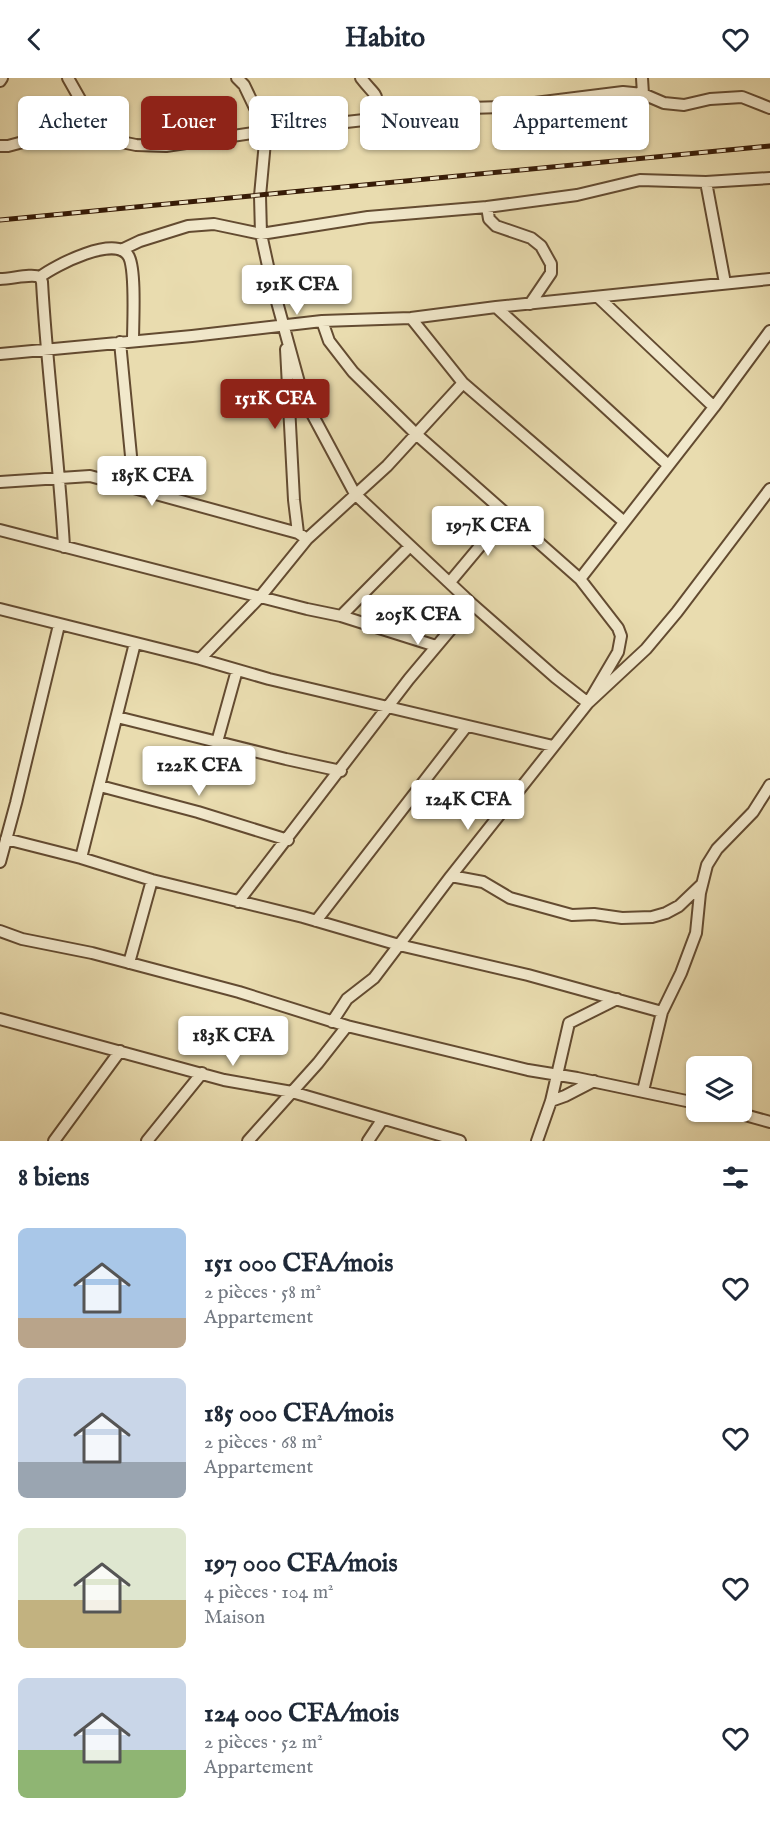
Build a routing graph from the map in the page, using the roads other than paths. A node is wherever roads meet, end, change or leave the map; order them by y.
1 (69, 78) edge
2 (361, 78) edge
3 (642, 78) edge
4 (245, 80) edge
5 (643, 94) junction
6 (79, 96) edge
7 (252, 96) edge
8 (376, 96) edge
9 (480, 107) edge
10 (770, 108) edge
11 (249, 134) edge
12 (18, 143) edge
13 (129, 144) edge
14 (0, 146) edge
15 (264, 150) edge
16 (770, 178) edge
17 (706, 182) junction
18 (487, 207) junction
19 (261, 234) junction
20 (121, 250) junction
21 (40, 277) junction
22 (0, 279) edge
23 (770, 279) edge
24 (725, 283) junction
25 (598, 297) junction
26 (530, 304) junction
27 (496, 307) junction
28 (411, 318) junction
29 (322, 321) junction
30 (285, 324) junction
31 (770, 331) edge
32 (133, 341) junction
33 (120, 342) junction
34 (46, 350) junction
35 (0, 354) edge
36 (463, 382) junction
37 (714, 407) junction
38 (416, 434) junction
39 (668, 465) junction
40 (60, 478) junction
41 (0, 482) edge
42 (134, 487) junction
43 (770, 489) edge
44 (356, 494) junction
45 (506, 515) junction
46 (623, 521) junction
47 (0, 530) edge
48 (303, 536) junction
49 (64, 546) junction
50 (410, 546) junction
51 (580, 579) junction
52 (450, 582) junction
53 (260, 597) junction
54 (472, 604) junction
55 (0, 609) edge
56 (341, 616) junction
57 (59, 625) junction
58 (135, 643) junction
59 (436, 646) junction
60 (200, 659) junction
61 (237, 670) junction
62 (588, 703) junction
63 (387, 708) junction
64 (117, 717) junction
65 (466, 727) junction
66 (217, 742) junction
67 (553, 746) junction
68 (340, 771) junction
69 (770, 785) edge
70 (100, 786) junction
71 (6, 839) junction
72 (288, 840) junction
73 (81, 858) junction
74 (0, 862) edge
75 (451, 876) junction
76 (152, 880) junction
77 (701, 885) junction
78 (238, 902) junction
79 (316, 921) junction
80 (0, 931) edge
81 (399, 945) junction
82 (129, 963) junction
83 (617, 999) junction
84 (662, 1012) junction
85 (0, 1019) edge
86 (332, 1022) junction
87 (347, 1026) junction
88 (120, 1051) junction
89 (202, 1073) junction
90 (558, 1074) junction
91 (595, 1081) junction
92 (643, 1091) junction
93 (292, 1092) junction
94 (551, 1101) junction
95 (686, 1101) edge
96 (752, 1117) edge
97 (382, 1120) junction
98 (770, 1122) edge
99 (54, 1141) edge
100 (147, 1141) edge
101 (248, 1141) edge
102 (369, 1141) edge
103 (460, 1141) edge
104 (537, 1141) edge

1 - 6 street
2 - 8 street
3 - 5 street
4 - 7 street
5 - 9 street
5 - 10 street
11 - 13 street
12 - 14 street
15 - 19 street
16 - 17 street
17 - 18 street
17 - 24 street
18 - 19 street
18 - 26 street
19 - 20 street
19 - 30 street
20 - 21 street
20 - 32 street
21 - 22 street
21 - 34 street
23 - 24 street
24 - 25 street
25 - 26 street
25 - 37 street
26 - 27 street
27 - 28 street
27 - 39 street
28 - 29 street
28 - 36 street
29 - 30 street
29 - 38 street
30 - 32 street
30 - 44 street
30 - 48 street
31 - 37 street
32 - 33 street
33 - 34 street
33 - 42 street
34 - 35 street
34 - 40 street
36 - 38 street
36 - 46 street
37 - 39 street
38 - 44 street
38 - 45 street
39 - 46 street
40 - 41 street
40 - 42 street
40 - 49 street
42 - 48 street
43 - 62 street
44 - 48 street
44 - 50 street
45 - 51 street
45 - 52 street
46 - 51 street
47 - 49 street
48 - 53 street
49 - 53 street
50 - 52 street
50 - 56 street
51 - 62 street
52 - 54 street
53 - 56 street
53 - 60 street
54 - 59 street
54 - 62 street
55 - 57 street
56 - 59 street
57 - 58 street
57 - 71 street
58 - 60 street
58 - 64 street
59 - 63 street
60 - 61 street
61 - 63 street
61 - 66 street
62 - 67 street
63 - 65 street
63 - 68 street
64 - 66 street
64 - 70 street
65 - 67 street
65 - 79 street
66 - 68 street
67 - 75 street
68 - 72 street
69 - 77 street
70 - 72 street
70 - 73 street
71 - 73 street
71 - 74 street
72 - 78 street
73 - 76 street
75 - 77 street
75 - 81 street
76 - 78 street
76 - 82 street
77 - 84 street
78 - 79 street
79 - 81 street
80 - 82 street
81 - 83 street
81 - 86 street
82 - 86 street
83 - 84 street
83 - 90 street
84 - 92 street
85 - 88 street
86 - 87 street
87 - 90 street
87 - 93 street
88 - 89 street
88 - 99 street
89 - 93 street
89 - 100 street
90 - 91 street
90 - 94 street
91 - 92 street
91 - 94 street
92 - 95 street
93 - 97 street
93 - 101 street
94 - 104 street
96 - 98 street
97 - 102 street
97 - 103 street

